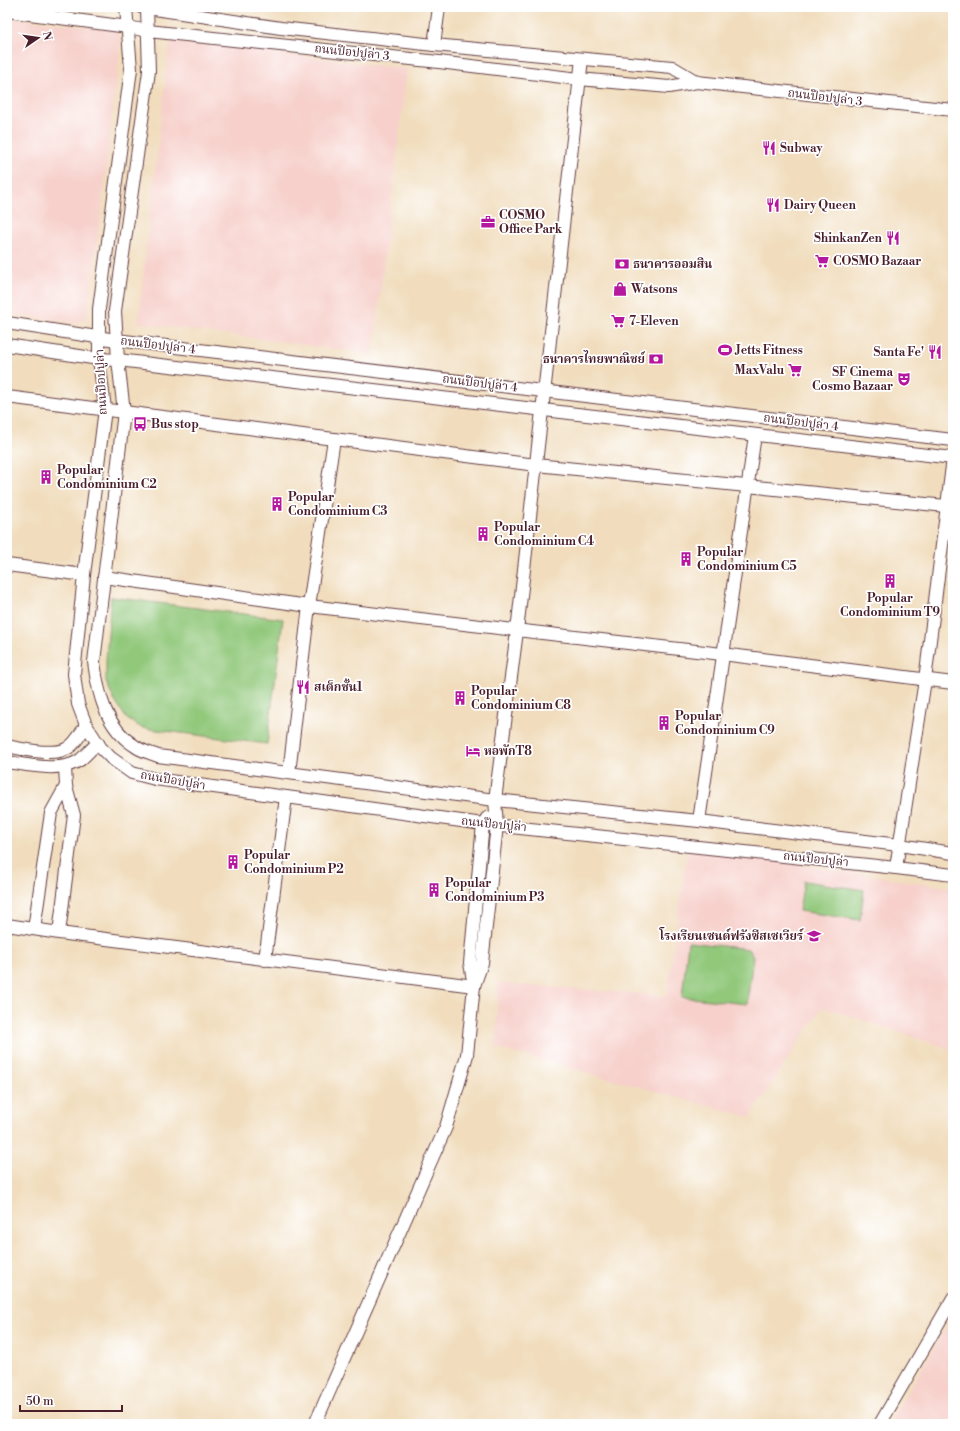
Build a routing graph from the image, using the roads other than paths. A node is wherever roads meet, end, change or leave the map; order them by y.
1 (126, 7) edge
2 (145, 7) edge
3 (439, 7) edge
4 (7, 11) edge
5 (46, 12) edge
6 (128, 27) junction
7 (148, 31) junction
8 (434, 45) junction
9 (582, 59) junction
10 (579, 79) junction
11 (697, 82) junction
12 (953, 110) edge
13 (7, 323) edge
14 (98, 337) junction
15 (116, 340) junction
16 (7, 345) edge
17 (99, 359) junction
18 (118, 360) junction
19 (392, 373) junction
20 (544, 391) junction
21 (390, 392) junction
22 (7, 397) edge
23 (105, 409) junction
24 (542, 410) junction
25 (124, 412) junction
26 (755, 435) junction
27 (334, 439) junction
28 (953, 440) edge
29 (953, 458) edge
30 (536, 465) junction
31 (748, 486) junction
32 (946, 506) junction
33 (7, 565) edge
34 (84, 575) junction
35 (104, 577) junction
36 (309, 606) junction
37 (517, 631) junction
38 (722, 654) junction
39 (925, 680) junction
40 (953, 683) edge
41 (86, 725) junction
42 (98, 742) junction
43 (7, 746) edge
44 (7, 762) edge
45 (65, 767) junction
46 (288, 773) junction
47 (66, 786) junction
48 (286, 797) junction
49 (495, 800) junction
50 (699, 821) junction
51 (484, 824) junction
52 (497, 825) junction
53 (899, 845) junction
54 (953, 853) edge
55 (896, 868) junction
56 (953, 876) edge
57 (7, 925) edge
58 (34, 930) junction
59 (59, 933) junction
60 (265, 960) junction
61 (474, 986) junction
62 (953, 1298) edge
63 (315, 1424) edge
64 (880, 1424) edge

1 - 6 street, ถนนป๊อปปูล่า
2 - 7 street, ถนนป๊อปปูล่า
2 - 8 street, ถนนป๊อปปูล่า 3
3 - 8 street
4 - 5 street, ถนนป๊อปปูล่า 3
5 - 6 street, ถนนป๊อปปูล่า 3
6 - 7 street, ถนนป๊อปปูล่า 3
6 - 14 street, ถนนป๊อปปูล่า
7 - 10 street, ถนนป๊อปปูล่า 3
7 - 15 street, ถนนป๊อปปูล่า
8 - 9 street, ถนนป๊อปปูล่า 3
9 - 10 street
9 - 11 street, ถนนป๊อปปูล่า 3
10 - 11 street, ถนนป๊อปปูล่า 3
10 - 20 street
11 - 12 street, ถนนป๊อปปูล่า 3
13 - 14 street, ถนนป๊อปปูล่า 4
14 - 15 street, ถนนป๊อปปูล่า 4
14 - 17 street, ถนนป๊อปปูล่า
15 - 18 street, ถนนป๊อปปูล่า
15 - 19 street, ถนนป๊อปปูล่า 4
16 - 17 street, ถนนป๊อปปูล่า 4
17 - 18 street, ถนนป๊อปปูล่า 4
17 - 23 street, ถนนป๊อปปูล่า
18 - 21 street, ถนนป๊อปปูล่า 4
18 - 25 street, ถนนป๊อปปูล่า
19 - 20 street, ถนนป๊อปปูล่า 4
19 - 21 street
20 - 24 street
20 - 28 street, ถนนป๊อปปูล่า 4
21 - 24 street, ถนนป๊อปปูล่า 4
22 - 23 street
23 - 25 street
23 - 34 street, ถนนป๊อปปูล่า
24 - 26 street, ถนนป๊อปปูล่า 4
24 - 30 street
25 - 27 street
25 - 35 street, ถนนป๊อปปูล่า
26 - 29 street, ถนนป๊อปปูล่า 4
26 - 31 street
27 - 30 street
27 - 36 street
29 - 32 street
30 - 31 street
30 - 37 street
31 - 32 street
31 - 38 street
32 - 39 street
33 - 34 street
34 - 41 street, ถนนป๊อปปูล่า
35 - 36 street
35 - 46 street, ถนนป๊อปปูล่า
36 - 37 street
36 - 46 street
37 - 38 street
37 - 49 street
38 - 39 street
38 - 50 street
39 - 40 street
39 - 53 street
41 - 42 street, ถนนป๊อปปูล่า
41 - 43 street
42 - 45 street
42 - 48 street, ถนนป๊อปปูล่า
44 - 45 street
45 - 47 street
46 - 49 street, ถนนป๊อปปูล่า
47 - 58 street
47 - 59 street
48 - 51 street, ถนนป๊อปปูล่า
48 - 60 street
49 - 50 street, ถนนป๊อปปูล่า
49 - 51 street
49 - 52 street
50 - 53 street, ถนนป๊อปปูล่า
51 - 52 street, ถนนป๊อปปูล่า
51 - 61 street
52 - 55 street, ถนนป๊อปปูล่า
52 - 61 street
53 - 54 street, ถนนป๊อปปูล่า
53 - 55 street
55 - 56 street, ถนนป๊อปปูล่า
57 - 58 street
58 - 59 street
59 - 60 street
60 - 61 street
61 - 63 street
62 - 64 street

